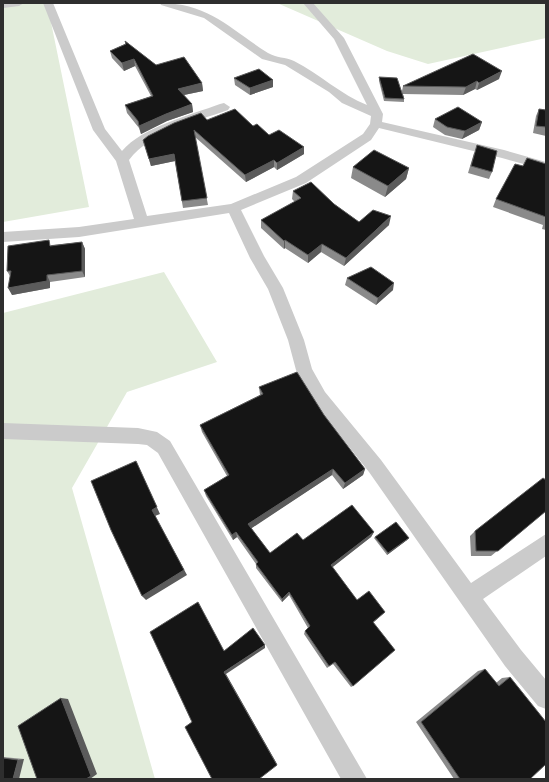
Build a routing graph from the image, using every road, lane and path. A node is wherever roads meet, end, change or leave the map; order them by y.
1 (19, 3) edge
2 (48, 3) edge
3 (165, 3) edge
4 (308, 3) edge
5 (3, 5) edge
6 (224, 107) dead end
7 (376, 119) junction
8 (122, 160) junction
9 (546, 166) edge
10 (233, 208) junction
11 (142, 222) junction
12 (3, 237) edge
13 (3, 431) edge
14 (546, 544) edge
15 (470, 596) junction
16 (546, 698) edge
17 (355, 779) edge

1 - 5 street
2 - 8 street
3 - 7 street
4 - 7 street
6 - 8 street
7 - 9 street
7 - 10 street
8 - 11 street
10 - 11 street
10 - 15 street
11 - 12 street
13 - 17 street
14 - 15 street
15 - 16 street

